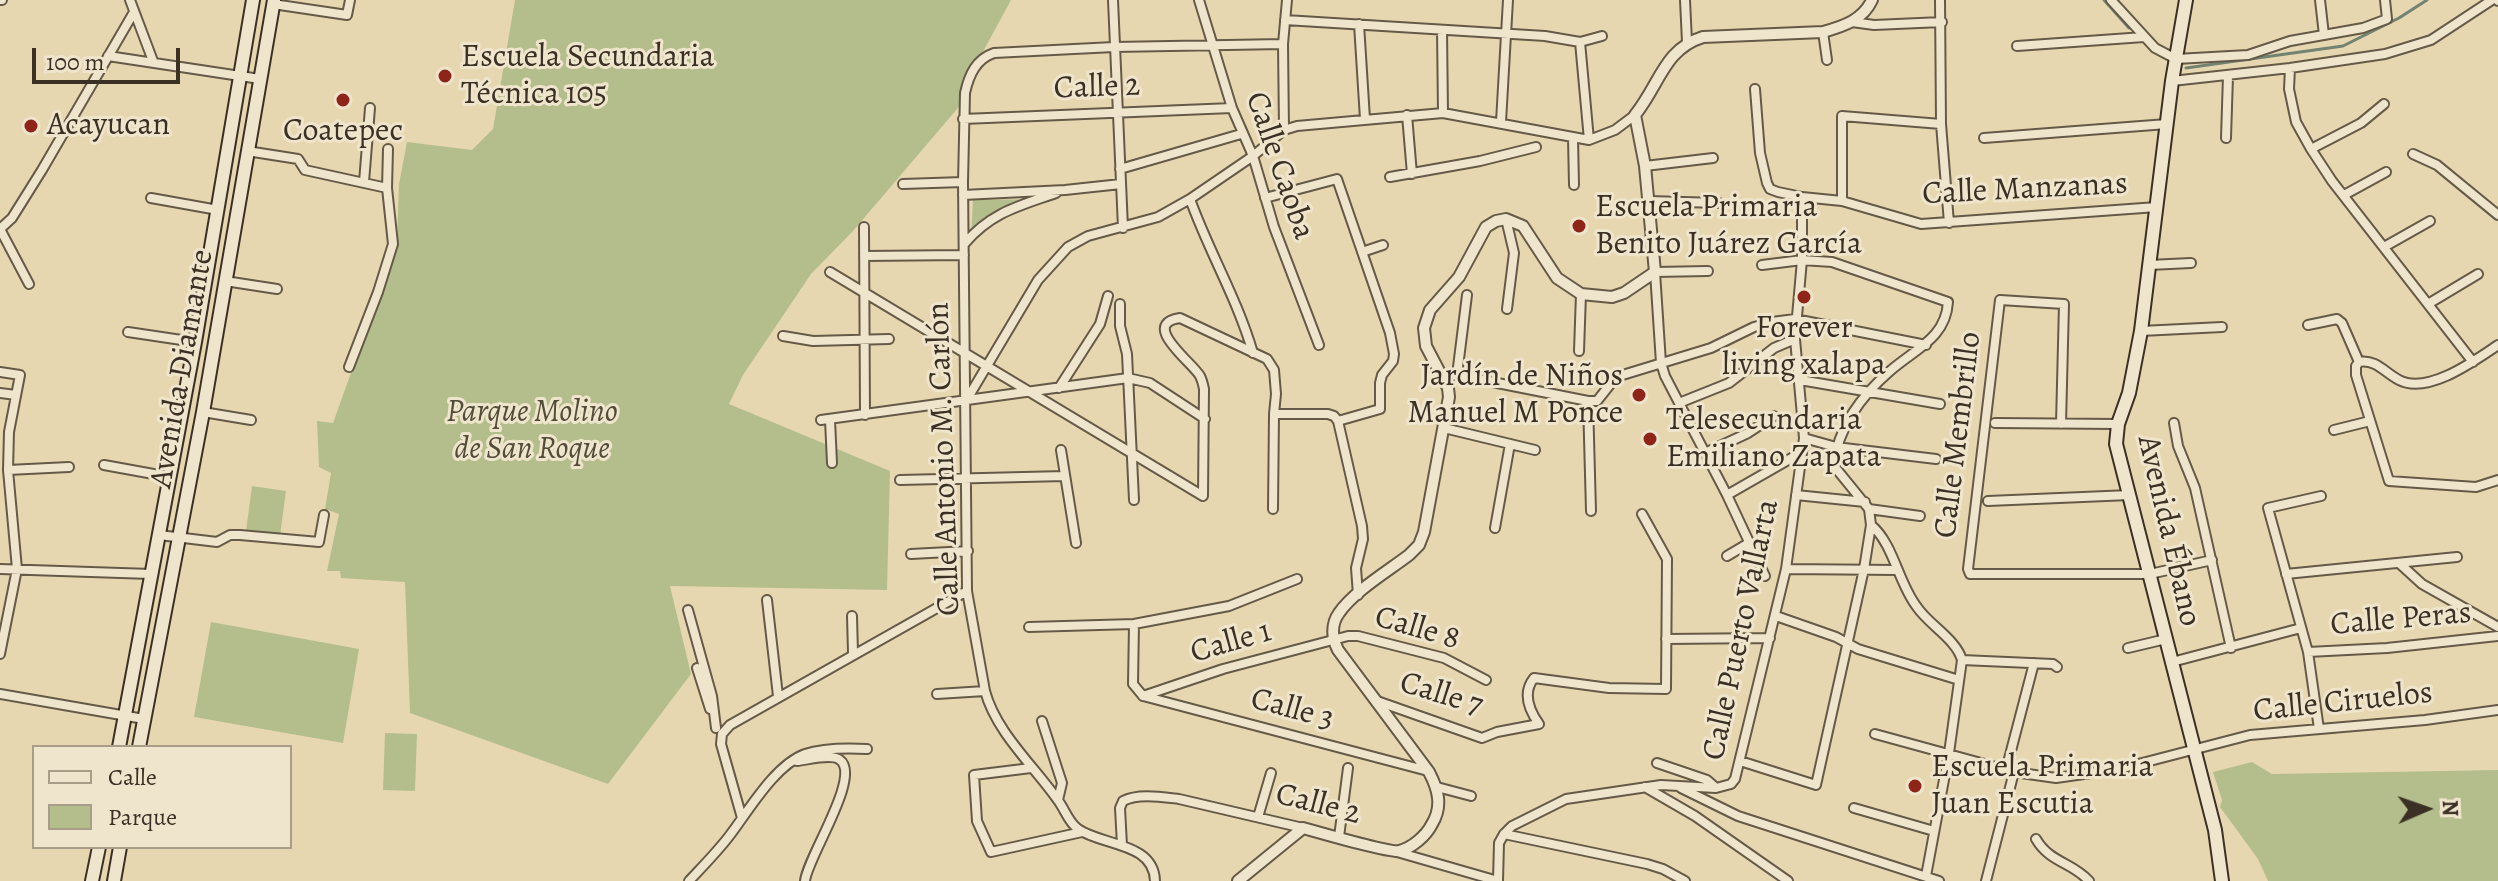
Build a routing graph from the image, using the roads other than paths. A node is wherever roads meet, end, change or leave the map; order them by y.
1 (130, 0) edge
2 (253, 0) edge
3 (350, 0) edge
4 (1113, 0) edge
5 (1199, 0) edge
6 (1287, 0) edge
7 (1508, 0) edge
8 (1685, 0) edge
9 (1872, 0) edge
10 (1940, 0) edge
11 (2111, 0) edge
12 (2186, 0) edge
13 (2320, 0) edge
14 (2385, 0) edge
15 (2496, 0) edge
16 (273, 2) edge
17 (134, 12) junction
18 (1285, 20) junction
19 (1852, 22) junction
20 (1942, 22) junction
21 (1359, 24) junction
22 (1442, 30) junction
23 (1823, 32) junction
24 (1506, 34) junction
25 (2324, 35) junction
26 (1602, 36) dead end
27 (2144, 37) junction
28 (1580, 42) junction
29 (1687, 42) junction
30 (1283, 44) junction
31 (1214, 45) junction
32 (2017, 46) dead end
33 (1114, 47) junction
34 (108, 56) junction
35 (2176, 59) junction
36 (1827, 60) dead end
37 (153, 61) junction
38 (2290, 68) junction
39 (239, 76) junction
40 (2228, 76) junction
41 (260, 79) junction
42 (2172, 81) junction
43 (1755, 89) dead end
44 (2384, 104) dead end
45 (370, 108) dead end
46 (1232, 108) junction
47 (1443, 113) junction
48 (1118, 114) junction
49 (1407, 115) junction
50 (1635, 115) junction
51 (963, 119) junction
52 (1365, 119) junction
53 (1501, 122) junction
54 (1941, 124) junction
55 (2167, 124) junction
56 (1284, 130) junction
57 (1241, 134) junction
58 (1573, 138) junction
59 (1984, 138) dead end
60 (2226, 138) dead end
61 (1589, 140) junction
62 (1536, 147) dead end
63 (388, 149) dead end
64 (2311, 149) junction
65 (247, 151) junction
66 (2413, 154) dead end
67 (1253, 156) junction
68 (1713, 158) dead end
69 (1645, 166) junction
70 (1120, 169) junction
71 (2386, 172) dead end
72 (1412, 174) junction
73 (1390, 177) dead end
74 (364, 182) junction
75 (963, 182) junction
76 (903, 184) dead end
77 (1121, 184) junction
78 (1574, 185) dead end
79 (387, 188) junction
80 (1065, 190) junction
81 (963, 195) junction
82 (2344, 195) junction
83 (1802, 197) junction
84 (151, 198) dead end
85 (1265, 198) junction
86 (1190, 199) junction
87 (1649, 201) junction
88 (1842, 201) junction
89 (1719, 203) dead end
90 (2157, 207) junction
91 (218, 210) junction
92 (2498, 215) edge
93 (1506, 219) junction
94 (2430, 221) dead end
95 (1949, 223) junction
96 (864, 227) dead end
97 (1123, 228) junction
98 (0, 229) edge
99 (964, 244) junction
100 (1383, 245) dead end
101 (2384, 247) junction
102 (1362, 252) junction
103 (964, 255) junction
104 (864, 256) junction
105 (1802, 260) junction
106 (2191, 263) dead end
107 (1762, 265) dead end
108 (2149, 265) junction
109 (1708, 271) dead end
110 (830, 272) dead end
111 (1655, 272) junction
112 (2478, 274) dead end
113 (225, 281) junction
114 (29, 284) dead end
115 (277, 289) dead end
116 (864, 293) junction
117 (1581, 294) junction
118 (1467, 295) dead end
119 (1108, 296) dead end
120 (202, 301) junction
121 (222, 303) junction
122 (1120, 304) dead end
123 (2428, 304) junction
124 (1507, 309) dead end
125 (1795, 319) junction
126 (2308, 325) dead end
127 (2222, 327) dead end
128 (2141, 331) junction
129 (128, 332) dead end
130 (783, 336) dead end
131 (889, 339) dead end
132 (1795, 339) junction
133 (864, 340) junction
134 (195, 342) junction
135 (1319, 345) dead end
136 (1926, 345) junction
137 (2498, 345) edge
138 (1579, 351) dead end
139 (1253, 353) junction
140 (964, 355) junction
141 (2359, 362) junction
142 (2473, 362) junction
143 (1661, 363) junction
144 (349, 367) dead end
145 (986, 367) junction
146 (0, 372) edge
147 (1457, 375) junction
148 (1442, 377) junction
149 (1128, 378) junction
150 (1800, 380) junction
151 (1059, 388) junction
152 (1028, 392) junction
153 (1869, 392) junction
154 (0, 393) edge
155 (16, 395) junction
156 (1588, 401) junction
157 (966, 402) junction
158 (1679, 403) junction
159 (1940, 404) dead end
160 (203, 412) junction
161 (1274, 414) junction
162 (865, 415) junction
163 (1774, 416) dead end
164 (1336, 418) junction
165 (1205, 419) junction
166 (251, 420) dead end
167 (2370, 421) junction
168 (1995, 423) dead end
169 (2174, 423) dead end
170 (2061, 424) junction
171 (2118, 424) junction
172 (1444, 428) junction
173 (2334, 430) dead end
174 (4, 434) edge
175 (1804, 438) junction
176 (1510, 444) junction
177 (1836, 447) junction
178 (1061, 450) dead end
179 (1535, 450) dead end
180 (1802, 452) junction
181 (1130, 453) junction
182 (1705, 453) junction
183 (1936, 459) dead end
184 (832, 463) dead end
185 (104, 465) dead end
186 (69, 467) dead end
187 (8, 470) junction
188 (1065, 476) junction
189 (170, 477) junction
190 (900, 480) dead end
191 (966, 480) junction
192 (2498, 480) edge
193 (1727, 495) junction
194 (1796, 495) junction
195 (2130, 495) junction
196 (2321, 496) dead end
197 (1134, 500) dead end
198 (1988, 501) dead end
199 (1867, 506) junction
200 (1273, 509) dead end
201 (1591, 511) dead end
202 (1642, 514) dead end
203 (324, 515) dead end
204 (1920, 516) dead end
205 (1871, 525) junction
206 (1495, 528) dead end
207 (159, 535) junction
208 (178, 538) junction
209 (1076, 543) dead end
210 (1749, 543) junction
211 (968, 551) junction
212 (911, 554) dead end
213 (1727, 556) dead end
214 (2457, 557) dead end
215 (2212, 560) junction
216 (2399, 563) junction
217 (0, 569) edge
218 (17, 569) junction
219 (1786, 569) junction
220 (1864, 569) junction
221 (1896, 570) junction
222 (151, 574) junction
223 (2150, 574) junction
224 (2286, 574) junction
225 (1765, 576) dead end
226 (1297, 579) dead end
227 (967, 591) junction
228 (1358, 595) junction
229 (767, 600) dead end
230 (688, 610) dead end
231 (852, 616) dead end
232 (1776, 616) junction
233 (1134, 624) junction
234 (1029, 627) dead end
235 (2498, 627) edge
236 (2301, 628) junction
237 (2498, 636) edge
238 (1770, 638) junction
239 (1666, 639) junction
240 (2166, 639) junction
241 (1333, 640) junction
242 (1848, 643) junction
243 (2128, 648) dead end
244 (2231, 648) junction
245 (2308, 652) junction
246 (853, 653) junction
247 (0, 654) edge
248 (1962, 660) junction
249 (2172, 662) junction
250 (2034, 663) junction
251 (2057, 667) dead end
252 (697, 668) dead end
253 (1486, 680) dead end
254 (1959, 680) junction
255 (985, 691) junction
256 (0, 694) edge
257 (937, 694) dead end
258 (778, 696) junction
259 (1143, 696) junction
260 (1377, 701) junction
261 (2498, 710) edge
262 (125, 717) junction
263 (144, 719) junction
264 (1042, 721) dead end
265 (2319, 729) junction
266 (719, 731) junction
267 (1875, 734) dead end
268 (119, 745) edge
269 (139, 745) edge
270 (867, 749) dead end
271 (2194, 750) junction
272 (1949, 753) junction
273 (794, 761) junction
274 (1740, 761) junction
275 (1657, 763) dead end
276 (1031, 768) junction
277 (1348, 768) dead end
278 (2010, 771) junction
279 (1429, 772) junction
280 (1271, 773) dead end
281 (1676, 786) junction
282 (1437, 787) junction
283 (1645, 787) junction
284 (1716, 788) junction
285 (1471, 796) dead end
286 (1058, 800) junction
287 (1854, 808) dead end
288 (1258, 817) junction
289 (742, 818) junction
290 (1303, 828) junction
291 (1934, 831) junction
292 (1082, 832) junction
293 (1504, 834) junction
294 (1339, 837) junction
295 (2036, 839) dead end
296 (1122, 845) junction
297 (99, 849) edge
298 (120, 849) edge
299 (1397, 852) junction
300 (1926, 876) junction
301 (92, 881) edge
302 (114, 881) edge
303 (689, 881) edge
304 (805, 881) edge
305 (1155, 881) edge
306 (1238, 881) edge
307 (1498, 881) edge
308 (1685, 881) edge
309 (1788, 881) edge
310 (1939, 881) edge
311 (1986, 881) edge
312 (2089, 881) edge
313 (2222, 881) edge

1 - 17 street
2 - 39 main road, Avenida Diamante
3 - 16 street
4 - 33 street
5 - 31 street, Calle Caoba
6 - 18 street
7 - 24 street
8 - 29 street
9 - 19 street
10 - 20 street
11 - 27 street
12 - 35 main road, Avenida Ébano
13 - 25 street
14 - 25 street
15 - 38 street
16 - 41 main road, Avenida Diamante
17 - 34 street
17 - 37 street
18 - 21 street
18 - 30 street
19 - 20 street
19 - 23 street
20 - 54 street
21 - 22 street
21 - 52 street
22 - 24 street
22 - 47 street
23 - 29 street
23 - 36 street
24 - 28 street
24 - 53 street
25 - 35 street
26 - 28 street
27 - 32 street
27 - 35 street
28 - 61 street
29 - 50 street
30 - 31 street
30 - 56 street
31 - 33 street
31 - 46 street, Calle Caoba
33 - 48 street
33 - 51 street, Calle Antonio M. Carlón
34 - 37 street
34 - 98 street
35 - 42 main road, Avenida Ébano
37 - 39 street
38 - 40 street
38 - 64 street
39 - 41 street
39 - 91 main road, Avenida Diamante
40 - 42 street
40 - 60 street
41 - 65 main road, Avenida Diamante
42 - 55 main road, Avenida Ébano
43 - 83 street, Calle Manzanas
44 - 64 street
45 - 74 street
46 - 48 street, Calle 2
46 - 57 street, Calle Caoba
47 - 49 street
47 - 53 street
48 - 51 street, Calle 2
48 - 70 street
49 - 52 street
49 - 72 street
50 - 61 street
50 - 69 street
51 - 75 street, Calle Antonio M. Carlón
52 - 56 street
53 - 58 street
54 - 88 street
54 - 95 street
55 - 59 street
55 - 90 main road, Avenida Ébano
56 - 67 street
57 - 67 street, Calle Caoba
57 - 70 street
58 - 61 street
58 - 78 street
62 - 72 street
63 - 79 street
64 - 82 street
65 - 74 street
65 - 113 main road, Avenida Diamante
66 - 92 street
67 - 85 street, Calle Caoba
67 - 86 street
68 - 69 street
69 - 87 street
70 - 77 street
71 - 82 street
72 - 73 street
74 - 79 street
75 - 76 street
75 - 81 street, Calle Antonio M. Carlón
77 - 80 street
77 - 97 street
79 - 144 street
80 - 81 street
80 - 99 street
81 - 99 street, Calle Antonio M. Carlón
82 - 101 street
83 - 88 street, Calle Manzanas
83 - 105 street, Calle Puerto Vallarta
84 - 91 street
85 - 102 street
85 - 135 street, Calle Caoba
86 - 97 street
86 - 139 street
87 - 89 street
87 - 111 street
88 - 95 street, Calle Manzanas
90 - 95 street, Calle Manzanas
90 - 108 main road, Avenida Ébano
91 - 120 main road, Avenida Diamante
93 - 117 street
93 - 124 street
93 - 148 street
94 - 101 street
96 - 104 street
97 - 145 street
98 - 114 street
99 - 103 street, Calle Antonio M. Carlón
100 - 102 street
101 - 123 street
102 - 164 street
103 - 104 street
103 - 140 street, Calle Antonio M. Carlón
104 - 116 street
105 - 107 street
105 - 125 street, Calle Puerto Vallarta
105 - 136 street
106 - 108 street
108 - 128 main road, Avenida Ébano
109 - 111 street
110 - 116 street
111 - 117 street
111 - 143 street
112 - 123 street
113 - 115 street
113 - 121 main road, Avenida Diamante
116 - 133 street
116 - 140 street
117 - 138 street
118 - 147 street
119 - 151 street
120 - 121 main road
120 - 134 main road, Avenida Diamante
121 - 160 main road, Avenida Diamante
122 - 149 street
123 - 142 street
125 - 132 street, Calle Puerto Vallarta
125 - 136 street
125 - 143 street
126 - 141 street
127 - 128 street
128 - 171 main road, Avenida Ébano
129 - 134 street
130 - 133 street
131 - 133 street
132 - 150 street, Calle Puerto Vallarta
132 - 158 street
133 - 162 street
134 - 189 main road, Avenida Diamante
136 - 153 street
137 - 142 street
139 - 161 street
139 - 165 street
140 - 145 street
140 - 157 street, Calle Antonio M. Carlón
141 - 142 street
141 - 167 street
143 - 156 street
143 - 158 street
145 - 152 street
145 - 157 street
146 - 155 street
147 - 148 street
147 - 156 street
148 - 172 street
149 - 151 street
149 - 165 street
149 - 181 street
150 - 153 street
150 - 175 street, Calle Puerto Vallarta
151 - 152 street
152 - 157 street
152 - 181 street
153 - 159 street
153 - 177 street
154 - 155 street
155 - 174 street
156 - 201 street
157 - 162 street
157 - 191 street, Calle Antonio M. Carlón
158 - 182 street
160 - 166 street
160 - 208 main road, Avenida Diamante
161 - 164 street
161 - 200 street
162 - 184 street
163 - 182 street
164 - 228 street
165 - 181 street
167 - 173 street
167 - 192 street
168 - 170 street
169 - 215 street
170 - 171 street
170 - 223 street, Calle Membrillo
171 - 195 main road, Avenida Ébano
172 - 176 street
172 - 228 street
174 - 187 street
175 - 177 street
175 - 180 street, Calle Puerto Vallarta
176 - 179 street
176 - 206 street
177 - 183 street
177 - 199 street
178 - 188 street
180 - 193 street
180 - 194 street, Calle Puerto Vallarta
181 - 197 street
182 - 193 street
185 - 189 street
186 - 187 street
187 - 218 street
188 - 191 street
188 - 209 street
189 - 207 main road, Avenida Diamante
190 - 191 street
191 - 211 street, Calle Antonio M. Carlón
193 - 210 street
194 - 199 street
194 - 219 street, Calle Puerto Vallarta
195 - 198 street
195 - 223 main road, Avenida Ébano
196 - 224 street
199 - 204 street
199 - 205 street
202 - 239 street
203 - 208 street
205 - 220 street
205 - 221 street
207 - 208 street
207 - 222 main road, Avenida Diamante
208 - 263 main road, Avenida Diamante
210 - 213 street
210 - 225 street
211 - 212 street
211 - 227 street, Calle Antonio M. Carlón
214 - 216 street
215 - 223 street
215 - 244 street
216 - 224 street
216 - 235 street
217 - 218 street
218 - 222 street
218 - 247 street
219 - 220 street
219 - 232 street, Calle Puerto Vallarta
220 - 221 street
220 - 242 street
221 - 248 street
222 - 262 main road, Avenida Diamante
223 - 240 main road, Avenida Ébano
224 - 236 street
226 - 233 street
227 - 246 street
227 - 255 street, Calle Antonio M. Carlón
228 - 241 street
229 - 258 street
230 - 266 street
231 - 246 street
232 - 238 street, Calle Puerto Vallarta
232 - 242 street
233 - 234 street
233 - 259 street
236 - 244 street
236 - 245 street
237 - 245 street, Calle Peras
238 - 239 street
238 - 274 street, Calle Puerto Vallarta
239 - 260 street, Calle 7
240 - 243 street
240 - 249 main road, Avenida Ébano
241 - 253 street, Calle 8
241 - 259 street, Calle 1
241 - 260 street
242 - 254 street
242 - 274 street
244 - 249 street
245 - 265 street
246 - 258 street
248 - 250 street
248 - 254 street
249 - 271 main road, Avenida Ébano
250 - 251 street
250 - 278 street
252 - 266 street
254 - 272 street
255 - 257 street
255 - 276 street, Calle Antonio M. Carlón
256 - 262 street
258 - 266 street
259 - 279 street, Calle 3
260 - 279 street
261 - 265 street, Calle Ciruelos
262 - 263 street
262 - 268 main road, Avenida Diamante
263 - 269 main road, Avenida Diamante
264 - 286 street
265 - 271 street, Calle Ciruelos
266 - 289 street
267 - 272 street, Calle Ciruelos
270 - 273 street
271 - 278 street, Calle Ciruelos
271 - 313 main road, Avenida Ébano
272 - 278 street, Calle Ciruelos
272 - 291 street
273 - 289 street
273 - 304 street
274 - 284 street, Calle Puerto Vallarta
275 - 284 street
276 - 286 street, Calle Antonio M. Carlón
276 - 292 street
277 - 294 street
278 - 311 street
279 - 282 street
280 - 288 street
281 - 283 street
281 - 284 street
281 - 300 street
282 - 285 street
282 - 299 street
283 - 293 street
283 - 309 street
286 - 292 street, Calle Antonio M. Carlón
287 - 291 street
288 - 290 street, Calle 2
288 - 296 street, Calle 2
289 - 303 street
290 - 294 street, Calle 2
290 - 306 street
291 - 300 street
292 - 296 street
293 - 307 street
293 - 308 street
294 - 299 street, Calle 2
295 - 312 street
296 - 305 street
297 - 301 main road
298 - 302 main road
299 - 307 street, Calle 2
300 - 310 street

